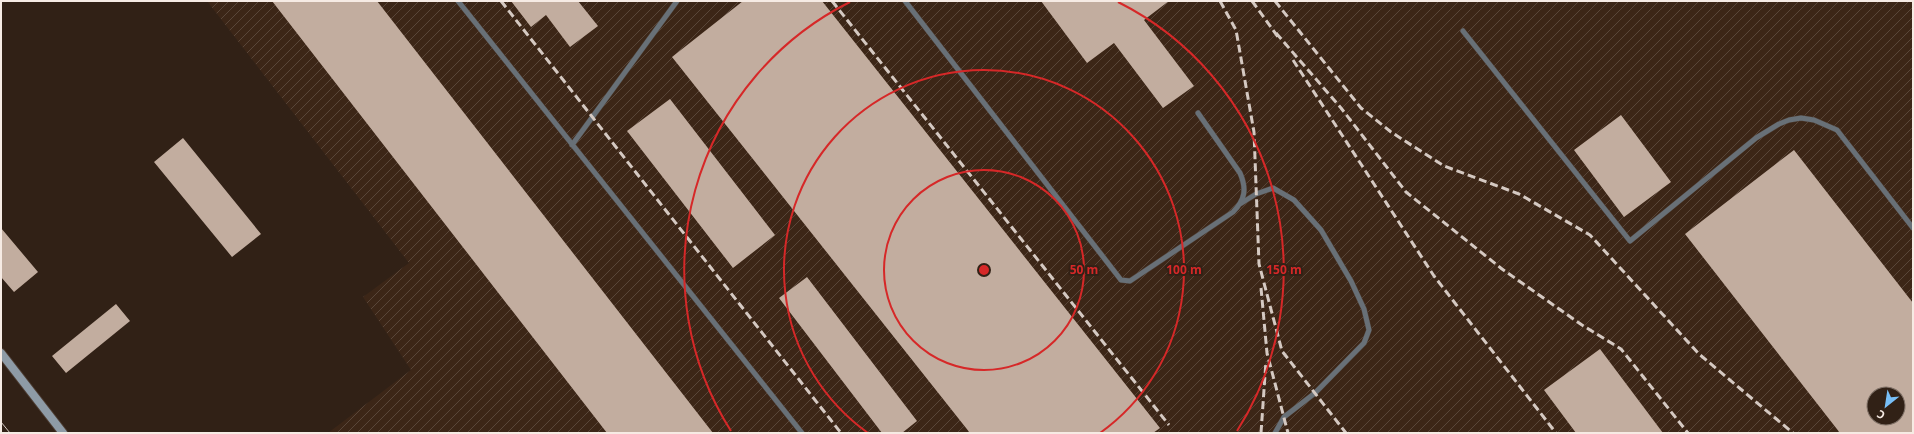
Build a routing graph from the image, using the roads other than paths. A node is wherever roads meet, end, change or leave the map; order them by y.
1 (458, 1) edge
2 (677, 1) edge
3 (905, 1) edge
4 (1463, 32) dead end
5 (1198, 113) dead end
6 (572, 145) junction
7 (1240, 204) junction
8 (1913, 228) edge
9 (1, 353) edge
10 (63, 433) edge
11 (802, 433) edge
12 (1274, 433) edge

1 - 6 lane
2 - 6 lane
3 - 7 lane
4 - 8 lane
5 - 7 lane
6 - 11 lane
7 - 12 lane
9 - 10 street

